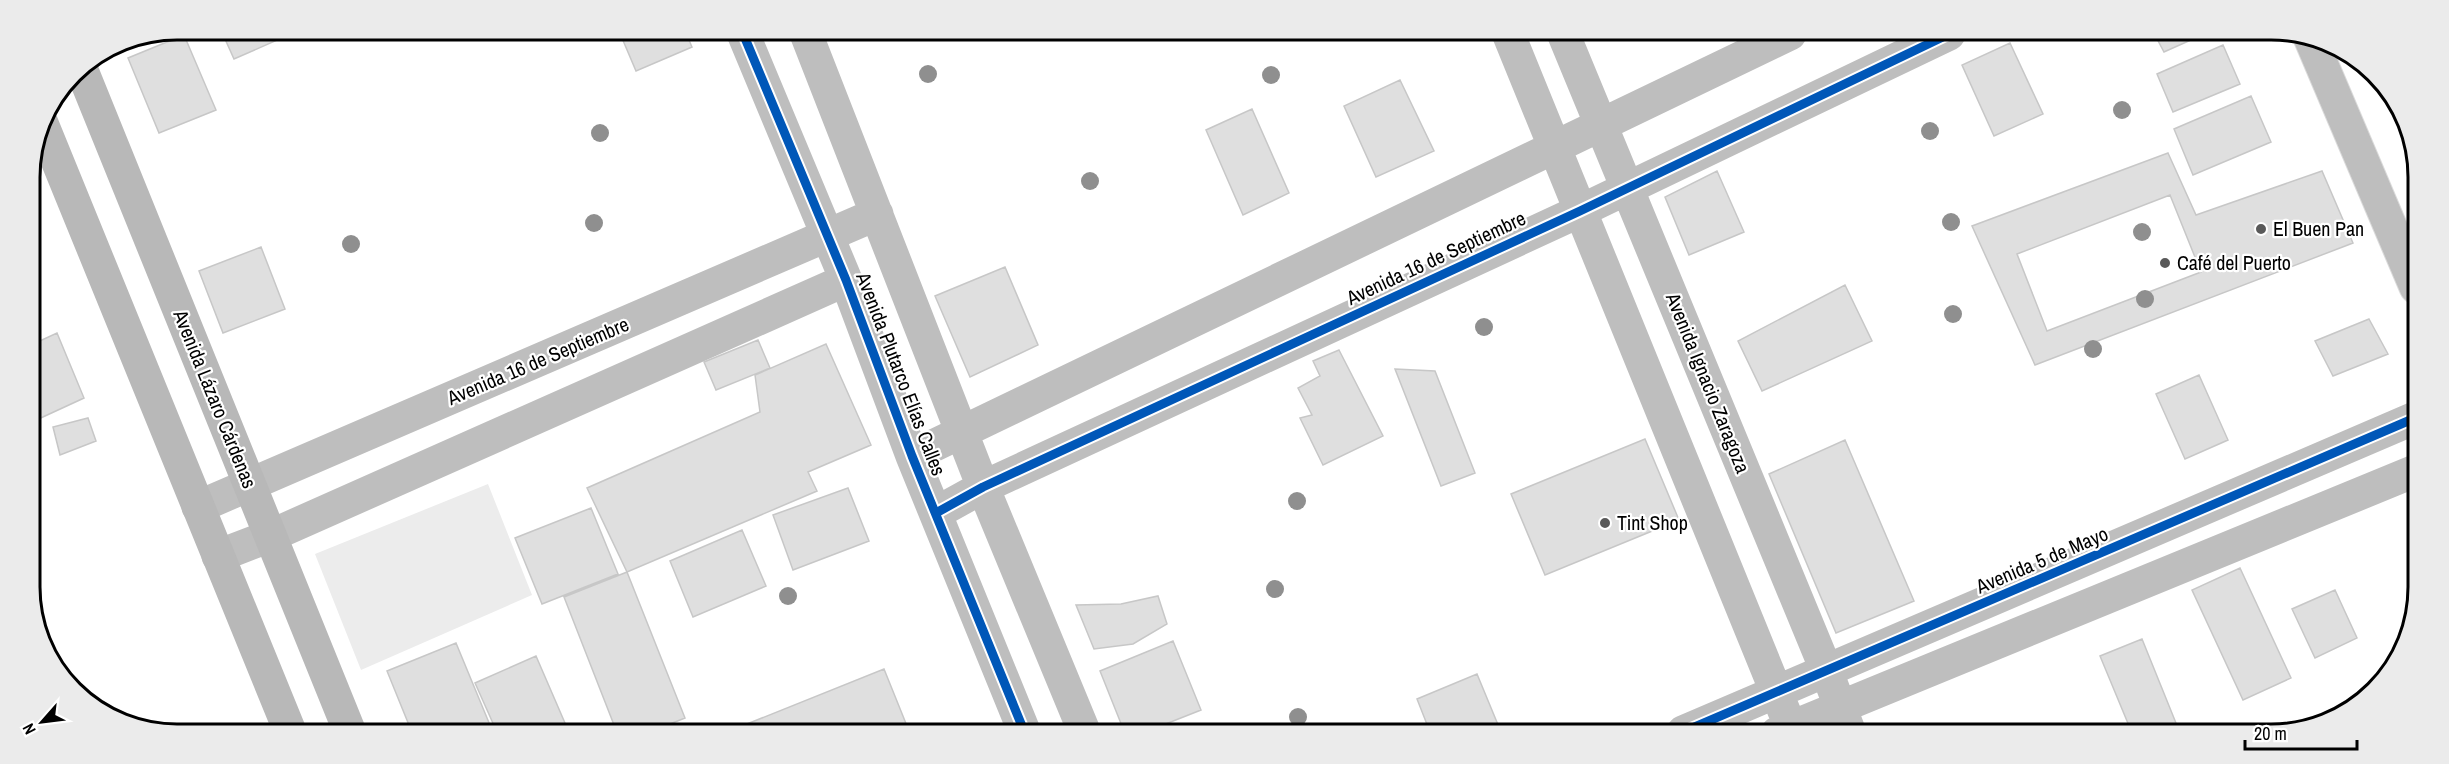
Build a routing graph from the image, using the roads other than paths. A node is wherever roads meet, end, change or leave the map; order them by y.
1 (746, 40) edge
2 (808, 40) edge
3 (1511, 40) edge
4 (1566, 40) edge
5 (1778, 40) edge
6 (1936, 40) edge
7 (2314, 48) edge
8 (85, 77) edge
9 (1601, 125) junction
10 (47, 136) edge
11 (1555, 147) junction
12 (1627, 188) junction
13 (1580, 212) junction
14 (877, 214) junction
15 (828, 235) junction
16 (2408, 268) edge
17 (846, 280) junction
18 (2408, 421) edge
19 (963, 432) junction
20 (912, 456) junction
21 (2408, 474) edge
22 (250, 485) junction
23 (983, 487) junction
24 (198, 507) junction
25 (936, 513) junction
26 (270, 536) junction
27 (218, 556) junction
28 (1827, 672) junction
29 (1778, 694) junction
30 (1844, 720) edge
31 (1705, 723) edge
32 (1785, 723) edge
33 (1827, 723) edge
34 (287, 724) edge
35 (340, 724) edge
36 (1021, 724) edge
37 (1081, 724) edge

1 - 15 street, Avenida Plutarco Elías Calles
2 - 14 street, Avenida Plutarco Elías Calles
3 - 11 street
4 - 9 street, Avenida Ignacio Zaragoza
5 - 9 street
6 - 12 street, Avenida 16 de Septiembre
7 - 16 street
8 - 22 main road, Avenida Lázaro Cárdenas
9 - 11 street
9 - 12 street, Avenida Ignacio Zaragoza
10 - 24 main road
11 - 13 street
11 - 19 street
12 - 13 street, Avenida 16 de Septiembre
12 - 28 street, Avenida Ignacio Zaragoza
13 - 23 street, Avenida 16 de Septiembre
13 - 29 street
14 - 15 street, Avenida 16 de Septiembre
14 - 19 street, Avenida Plutarco Elías Calles
15 - 17 street, Avenida Plutarco Elías Calles
15 - 22 street, Avenida 16 de Septiembre
17 - 20 street, Avenida Plutarco Elías Calles
17 - 26 street
18 - 28 street, Avenida 5 de Mayo
19 - 20 street
19 - 23 street, Avenida Plutarco Elías Calles
20 - 25 street, Avenida Plutarco Elías Calles
21 - 30 street
22 - 24 street, Avenida 16 de Septiembre
22 - 26 main road, Avenida Lázaro Cárdenas
23 - 25 street, Avenida 16 de Septiembre
23 - 37 street, Avenida Plutarco Elías Calles
24 - 27 main road
25 - 36 street, Avenida Plutarco Elías Calles
26 - 27 street
26 - 35 main road, Avenida Lázaro Cárdenas
27 - 34 main road
28 - 29 street, Avenida 5 de Mayo
28 - 30 street, Avenida Ignacio Zaragoza
29 - 31 street, Avenida 5 de Mayo
29 - 32 street
30 - 33 street

